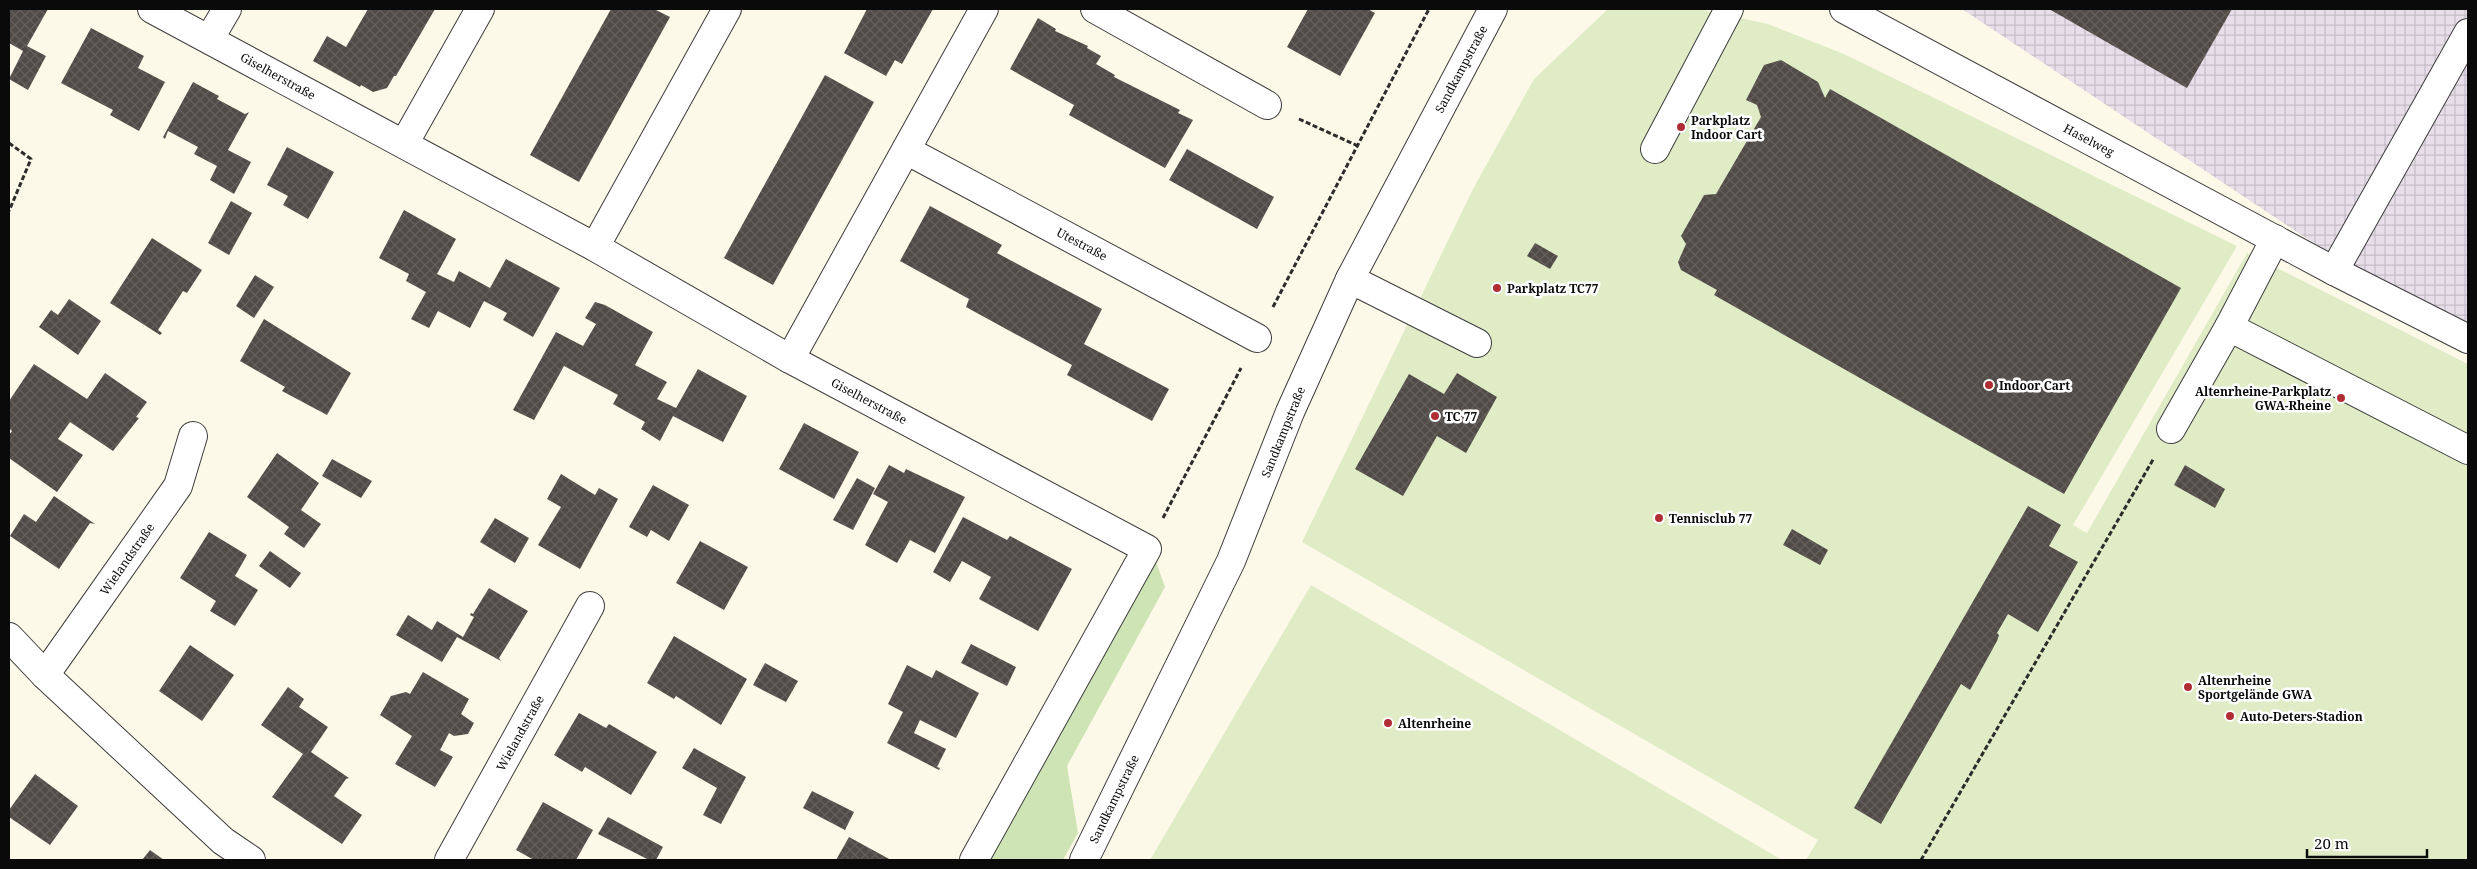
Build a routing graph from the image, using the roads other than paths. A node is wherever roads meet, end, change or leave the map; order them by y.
1 (152, 9) edge
2 (227, 9) edge
3 (480, 9) edge
4 (727, 9) edge
5 (984, 9) edge
6 (1095, 9) edge
7 (1493, 9) edge
8 (1730, 9) edge
9 (1844, 9) edge
10 (2468, 33) edge
11 (210, 38) junction
12 (1267, 105) road end
13 (404, 144) junction
14 (1655, 149) dead end
15 (906, 150) junction
16 (2275, 239) junction
17 (595, 247) junction
18 (2334, 270) junction
19 (1350, 279) junction
20 (2229, 327) junction
21 (1257, 338) road end
22 (2468, 339) edge
23 (1477, 343) dead end
24 (790, 359) junction
25 (2171, 429) road end
26 (193, 436) dead end
27 (2468, 450) edge
28 (590, 606) dead end
29 (9, 637) edge
30 (45, 675) junction
31 (252, 860) edge
32 (449, 860) edge
33 (974, 860) edge
34 (1084, 860) edge

1 - 11 street, Giselherstraße
2 - 11 street
3 - 13 street
4 - 17 street
5 - 15 street
6 - 12 street
7 - 19 street, Sandkampstraße
8 - 14 street
9 - 16 street, Haselweg
10 - 18 street
11 - 13 street, Giselherstraße
13 - 17 street, Giselherstraße
15 - 21 street, Utestraße
15 - 24 street
16 - 18 street, Haselweg
16 - 20 street
17 - 24 street, Giselherstraße
18 - 22 street, Haselweg
19 - 23 street
19 - 34 street, Sandkampstraße
20 - 25 street
20 - 27 street
24 - 33 street, Giselherstraße
26 - 30 street, Wielandstraße
28 - 32 street, Wielandstraße
29 - 30 street
30 - 31 street

